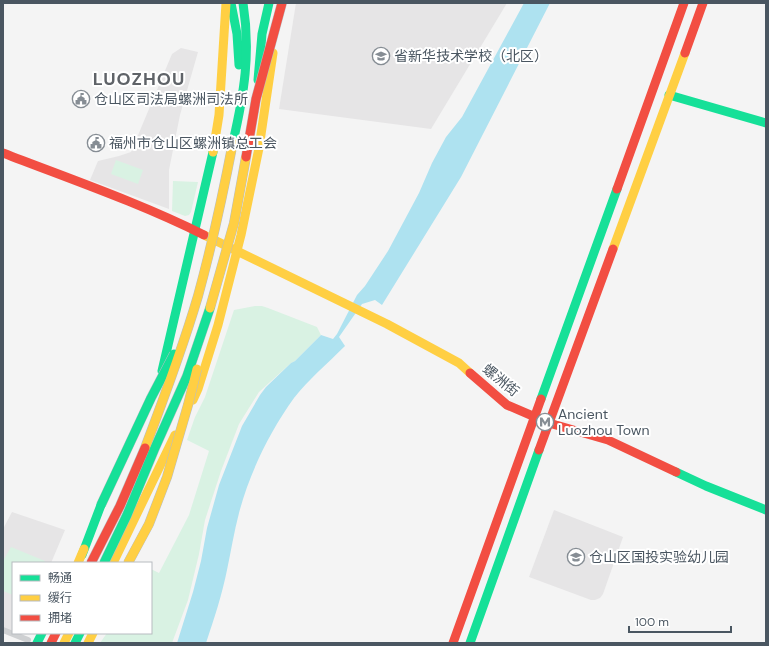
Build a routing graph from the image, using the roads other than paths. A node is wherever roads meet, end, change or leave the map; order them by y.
1 (226, 3) edge
2 (231, 3) edge
3 (243, 3) edge
4 (269, 3) edge
5 (282, 3) edge
6 (684, 3) edge
7 (702, 3) edge
8 (669, 95) junction
9 (256, 99) junction
10 (766, 123) edge
11 (233, 142) junction
12 (3, 153) edge
13 (195, 231) junction
14 (237, 252) junction
15 (189, 324) junction
16 (204, 325) junction
17 (534, 417) junction
18 (549, 423) junction
19 (766, 510) edge
20 (80, 559) edge
21 (92, 562) edge
22 (104, 562) edge
23 (113, 562) edge
24 (129, 562) edge
25 (13, 634) edge
26 (41, 634) edge
27 (56, 634) edge
28 (68, 634) edge
29 (80, 634) edge
30 (92, 634) edge
31 (32, 642) edge
32 (51, 643) edge
33 (64, 643) edge
34 (75, 643) edge
35 (88, 643) edge
36 (453, 643) edge
37 (470, 643) edge

1 - 13 main road
2 - 11 main road
3 - 11 main road
4 - 9 main road, bridge
5 - 9 main road, bridge
5 - 14 main road
6 - 17 main road
7 - 8 main road
8 - 10 main road
8 - 18 main road
9 - 16 main road, bridge
11 - 15 main road, bridge
12 - 13 main road, 螺洲街
13 - 14 main road, 螺洲街
13 - 20 main road
14 - 17 main road, 螺洲街
14 - 23 main road
15 - 20 main road, bridge
15 - 21 main road, bridge
16 - 22 main road, bridge
16 - 24 main road, bridge
17 - 18 main road, 螺洲街
17 - 36 main road
18 - 19 main road, 螺洲街
18 - 37 main road
25 - 31 street
26 - 31 main road
27 - 32 main road
28 - 33 main road
29 - 34 main road
30 - 35 main road

